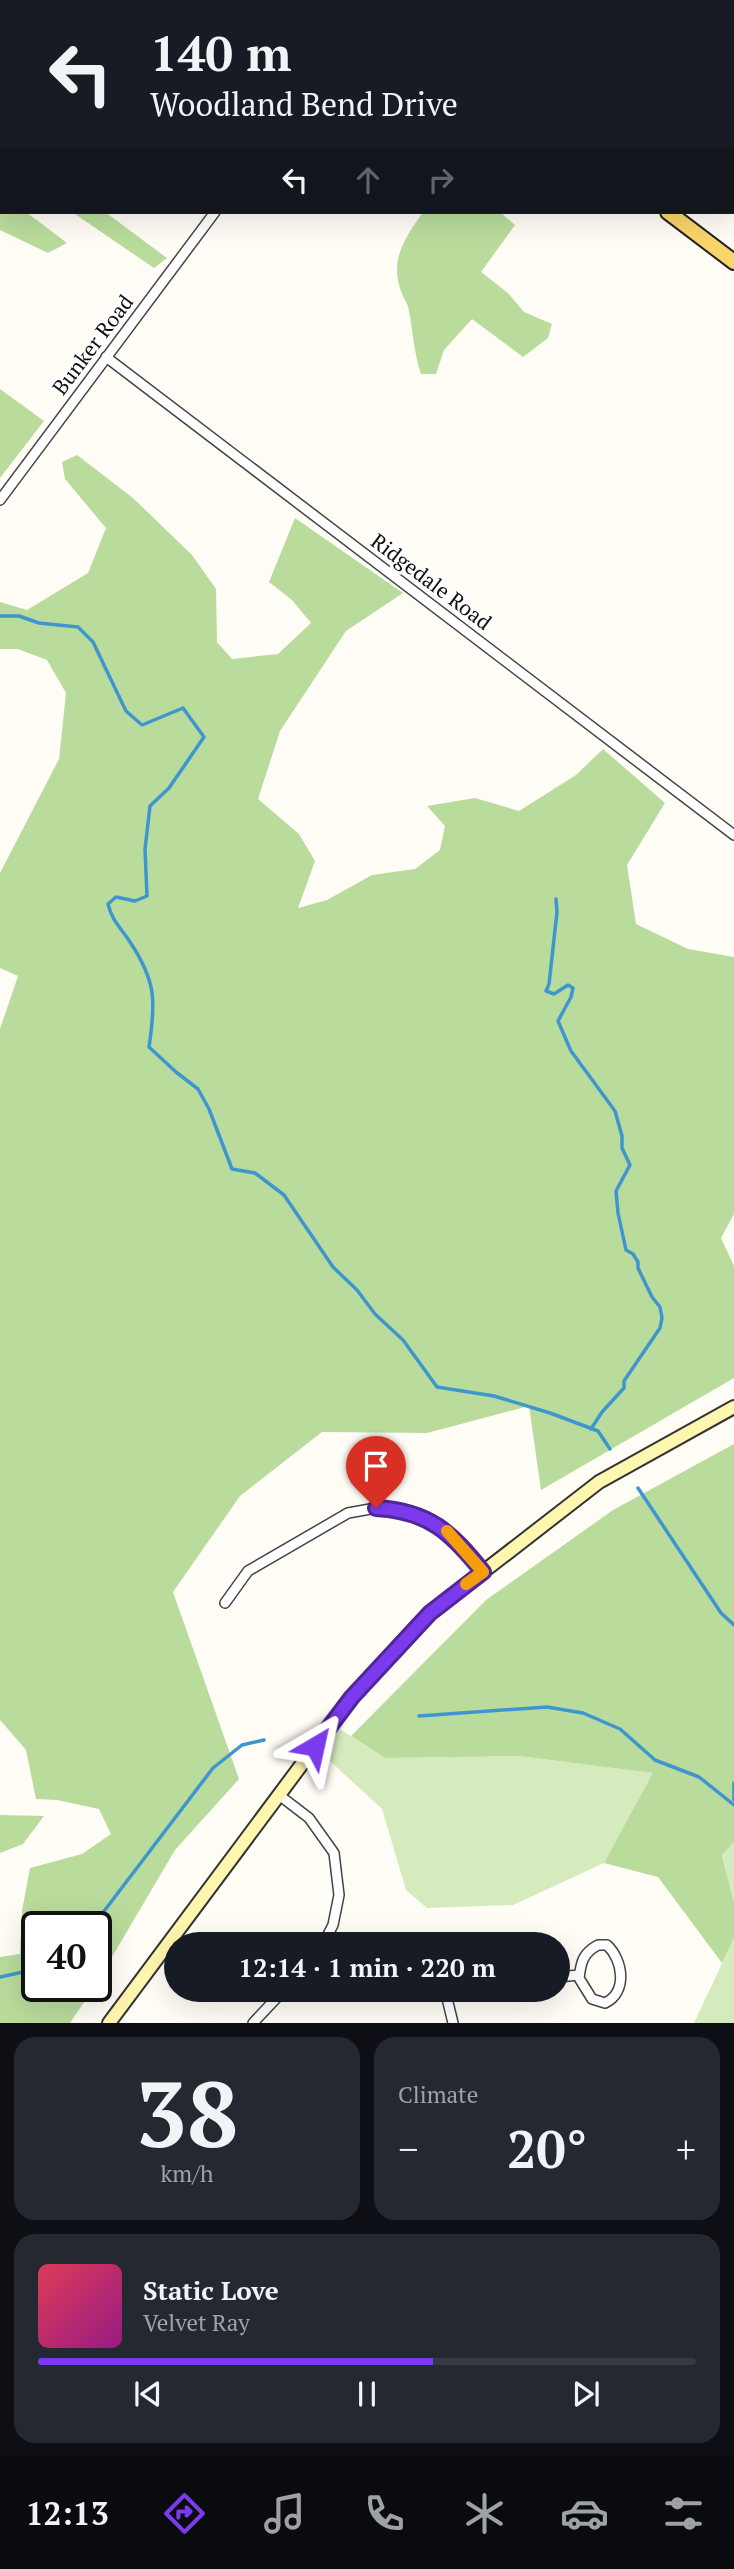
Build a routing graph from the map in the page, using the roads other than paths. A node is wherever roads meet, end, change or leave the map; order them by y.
1 (213, 214) edge
2 (671, 214) edge
3 (734, 262) edge
4 (106, 356) junction
5 (0, 500) edge
6 (734, 835) edge
7 (734, 1407) edge
8 (483, 1572) junction
9 (225, 1603) dead end
10 (279, 1795) junction
11 (329, 1932) edge
12 (579, 1975) junction
13 (570, 1976) edge
14 (273, 2002) edge
15 (447, 2002) edge
16 (109, 2023) edge
17 (253, 2023) edge
18 (453, 2023) edge

1 - 4 street, Bunker Road
2 - 3 main road
4 - 5 street, Bunker Road
4 - 6 street, Ridgedale Road
7 - 8 street
8 - 9 street
8 - 10 street
10 - 11 street
10 - 16 street
12 - 12 street
12 - 13 street
14 - 17 street
15 - 18 street

